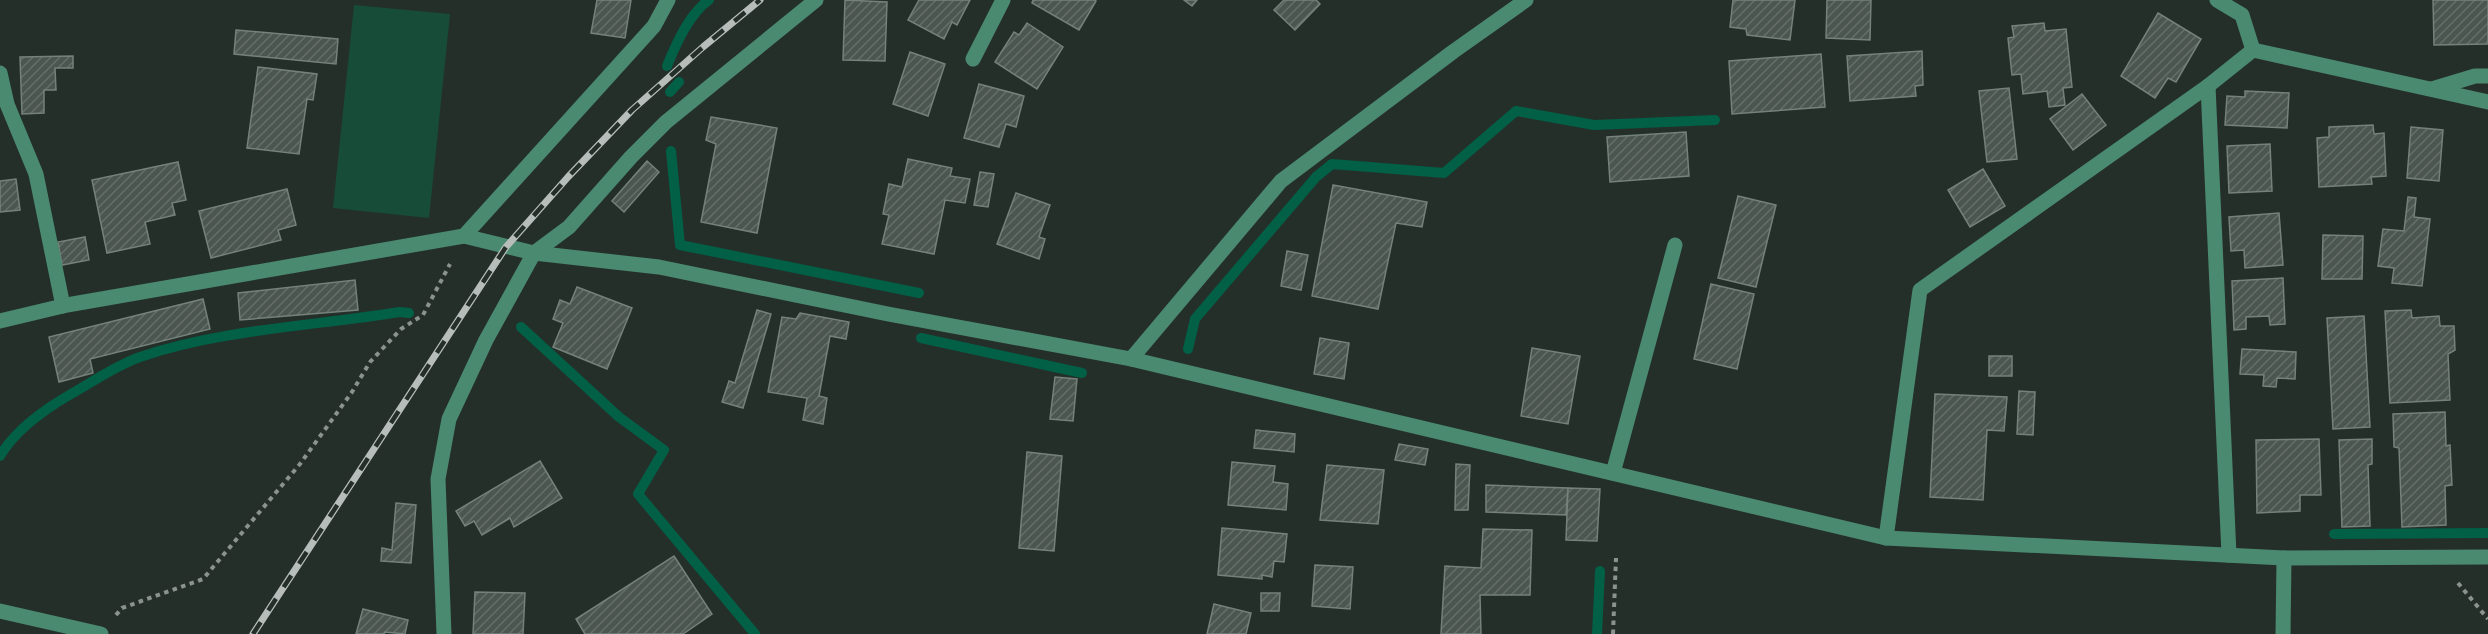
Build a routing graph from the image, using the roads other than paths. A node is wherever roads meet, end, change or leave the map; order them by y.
1 (668, 0) edge
2 (816, 0) edge
3 (1004, 0) edge
4 (1526, 0) edge
5 (2217, 0) edge
6 (2253, 50) junction
7 (973, 59) dead end
8 (0, 74) edge
9 (2488, 76) edge
10 (2208, 86) junction
11 (2430, 90) junction
12 (2488, 102) edge
13 (464, 236) junction
14 (1675, 244) dead end
15 (534, 253) junction
16 (63, 306) junction
17 (0, 321) edge
18 (1131, 359) junction
19 (1613, 473) junction
20 (1886, 538) junction
21 (2229, 555) junction
22 (2488, 556) edge
23 (2284, 558) junction
24 (0, 610) edge
25 (101, 634) edge
26 (444, 634) edge
27 (2283, 634) edge

1 - 13 street
2 - 15 street
3 - 7 street
4 - 18 street
5 - 6 street
6 - 10 street
6 - 11 street
8 - 16 street
9 - 11 street
10 - 20 street
10 - 21 street
11 - 12 street
13 - 15 street
13 - 16 street
14 - 19 street
15 - 18 street
15 - 26 street
16 - 17 street
18 - 19 street
19 - 20 street
20 - 21 street
21 - 23 street
22 - 23 street
23 - 27 street
24 - 25 street

